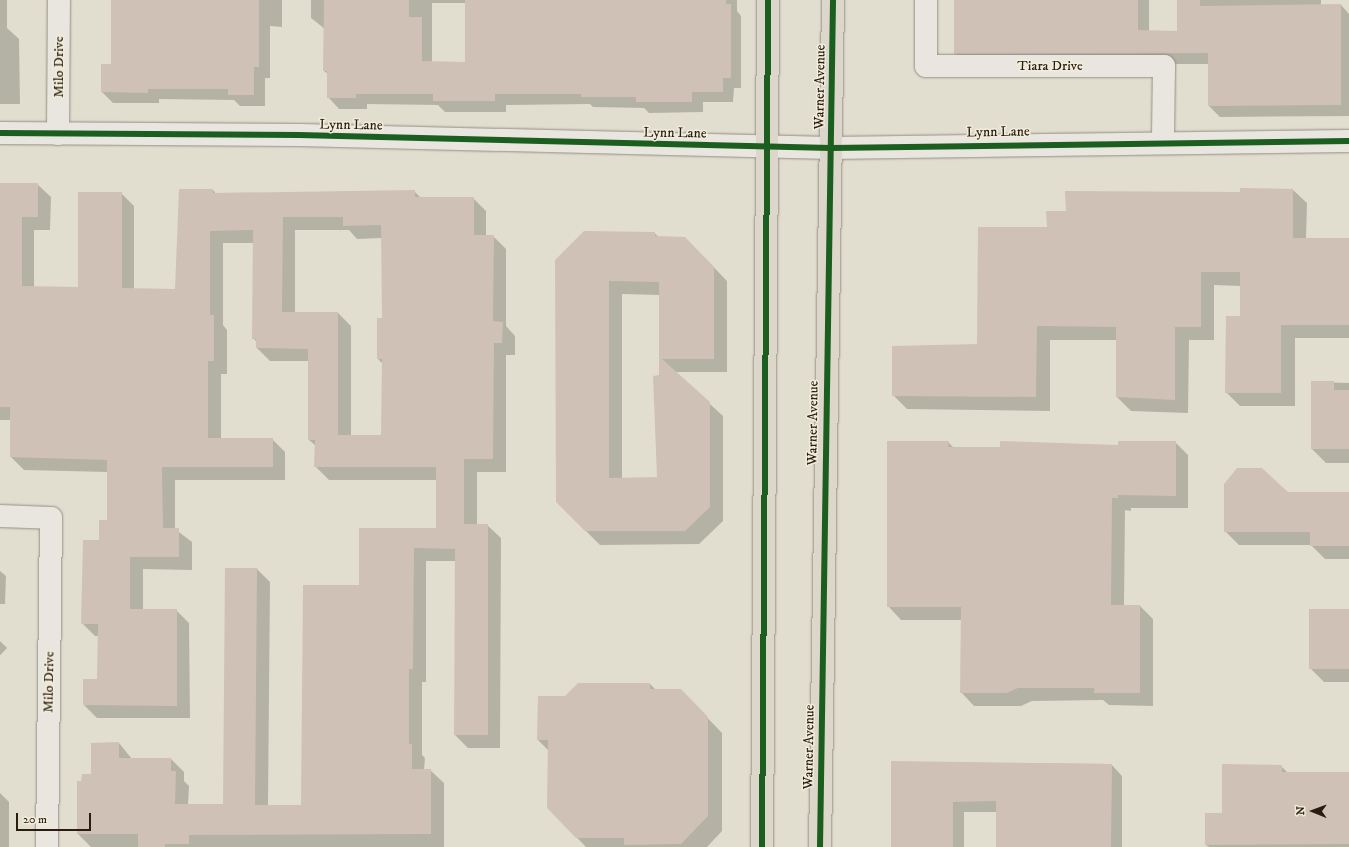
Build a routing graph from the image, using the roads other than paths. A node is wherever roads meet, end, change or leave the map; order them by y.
1 (59, 0) edge
2 (768, 0) edge
3 (833, 0) edge
4 (926, 0) edge
5 (0, 133) edge
6 (58, 134) junction
7 (1349, 141) edge
8 (1163, 142) junction
9 (767, 147) junction
10 (831, 148) junction
11 (0, 516) edge
12 (47, 847) edge
13 (762, 847) edge
14 (820, 847) edge

1 - 6 street, Milo Drive
2 - 9 main road
3 - 10 main road, Warner Avenue
4 - 8 street, Tiara Drive
5 - 6 street, Lynn Lane
6 - 9 street, Lynn Lane
7 - 8 street, Lynn Lane
8 - 10 street, Lynn Lane
9 - 10 street, Lynn Lane
9 - 13 main road
10 - 14 main road, Warner Avenue
11 - 12 street, Milo Drive

